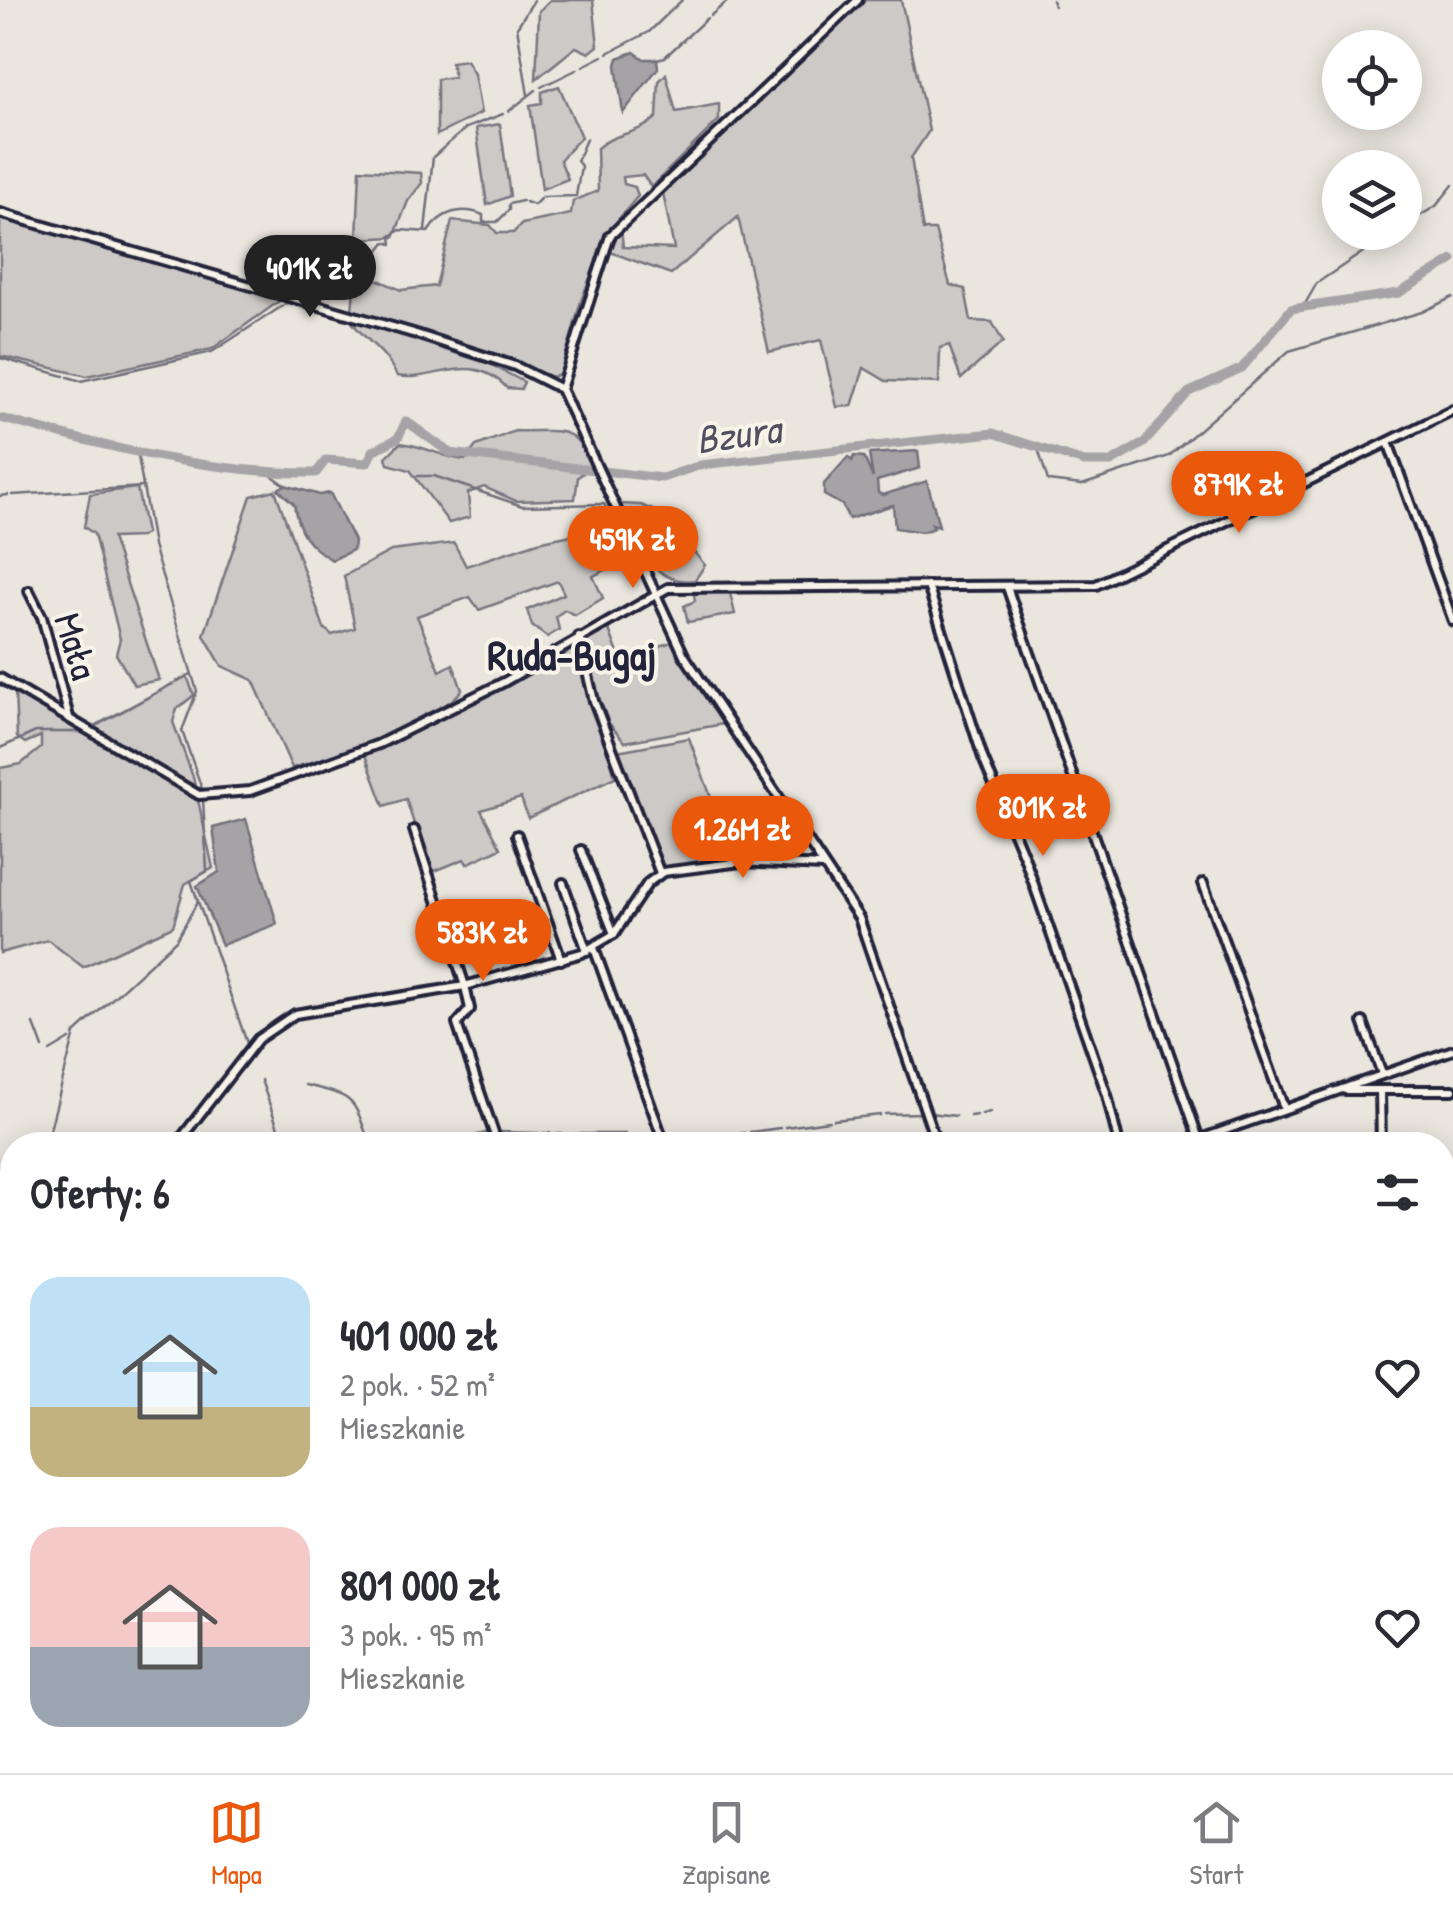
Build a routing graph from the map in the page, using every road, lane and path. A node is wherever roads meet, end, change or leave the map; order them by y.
1 (858, 0) edge
2 (0, 213) edge
3 (561, 388) junction
4 (1453, 410) edge
5 (1388, 442) junction
6 (928, 586) junction
7 (1007, 587) junction
8 (29, 591) dead end
9 (654, 595) junction
10 (1453, 621) edge
11 (580, 637) junction
12 (0, 678) edge
13 (69, 718) junction
14 (414, 830) dead end
15 (517, 835) dead end
16 (581, 850) dead end
17 (824, 866) junction
18 (660, 873) junction
19 (1203, 882) dead end
20 (563, 883) dead end
21 (614, 934) junction
22 (590, 949) junction
23 (561, 960) junction
24 (465, 986) junction
25 (1363, 1022) dead end
26 (1453, 1050) edge
27 (1382, 1074) junction
28 (1342, 1089) junction
29 (1453, 1090) edge
30 (1380, 1092) junction
31 (1284, 1108) junction
32 (186, 1132) edge
33 (494, 1132) edge
34 (661, 1132) edge
35 (933, 1132) edge
36 (1116, 1132) edge
37 (1198, 1132) edge
38 (1225, 1132) edge
39 (1381, 1132) edge

1 - 3 street
2 - 3 street
3 - 9 street
4 - 5 street
5 - 7 street
5 - 10 street
6 - 7 street
6 - 9 street
6 - 36 street
7 - 37 street
8 - 13 street, Mała
9 - 11 street
9 - 17 street
11 - 13 street
11 - 18 street
12 - 13 street
14 - 24 street
15 - 23 street
16 - 21 street
17 - 18 street
17 - 35 street
18 - 21 street
19 - 31 street
20 - 22 street
21 - 22 street
22 - 23 street
22 - 34 street
23 - 24 street
24 - 32 street
24 - 33 street
25 - 27 street
26 - 27 street
27 - 28 street
28 - 30 street
28 - 31 street
29 - 30 street
30 - 39 street
31 - 38 street

